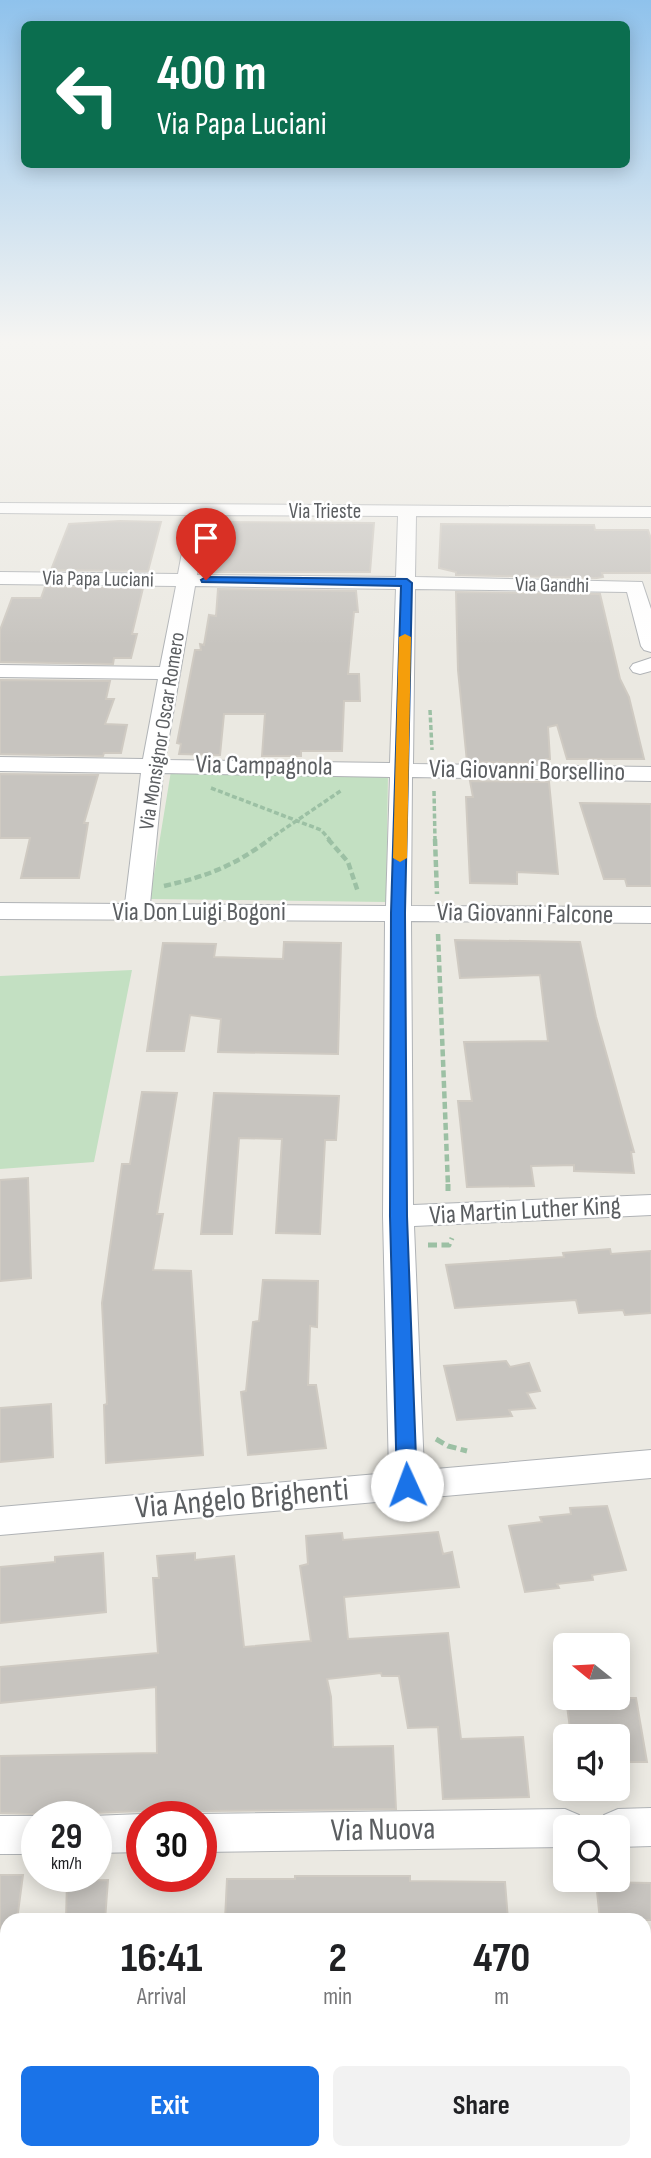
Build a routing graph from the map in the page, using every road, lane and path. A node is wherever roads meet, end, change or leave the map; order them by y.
1 (0, 508) edge
2 (199, 510) junction
3 (407, 511) junction
4 (651, 512) edge
5 (0, 578) edge
6 (186, 580) junction
7 (407, 583) junction
8 (651, 646) edge
9 (0, 671) edge
10 (170, 673) junction
11 (430, 702) dead end
12 (0, 764) edge
13 (364, 768) junction
14 (402, 769) junction
15 (433, 769) junction
16 (153, 773) junction
17 (651, 774) edge
18 (294, 820) junction
19 (138, 902) junction
20 (0, 911) edge
21 (360, 913) junction
22 (398, 913) junction
23 (437, 914) junction
24 (651, 915) edge
25 (651, 1205) edge
26 (449, 1215) junction
27 (398, 1216) junction
28 (423, 1252) dead end
29 (431, 1433) dead end
30 (473, 1452) dead end
31 (651, 1464) edge
32 (407, 1485) junction
33 (0, 1521) edge
34 (651, 1827) edge
35 (553, 1828) edge
36 (630, 1828) edge
37 (217, 1833) edge
38 (0, 1835) edge
39 (21, 1835) edge

1 - 2 street, Via Trieste
2 - 3 street, Via Trieste
2 - 6 street, Via Monsignor Oscar Romero
3 - 4 street, Via Trieste
3 - 7 street
5 - 6 street, Via Papa Luciani
6 - 7 street, Via Papa Luciani
6 - 10 street, Via Monsignor Oscar Romero
7 - 8 street, Via Gandhi
7 - 14 street
9 - 10 street
10 - 16 street, Via Monsignor Oscar Romero
11 - 15 path
12 - 16 street, Via Campagnola
13 - 14 street, Via Campagnola
13 - 16 street, Via Campagnola
13 - 18 path
14 - 15 street, Via Giovanni Borsellino
14 - 22 street
15 - 17 street, Via Giovanni Borsellino
15 - 23 path
16 - 18 path
16 - 19 street, Via Monsignor Oscar Romero
18 - 19 path
18 - 21 path
19 - 20 street, Via Don Luigi Bogoni
19 - 21 street, Via Don Luigi Bogoni
21 - 22 street, Via Don Luigi Bogoni
22 - 23 street, Via Giovanni Falcone
22 - 27 street
23 - 24 street, Via Giovanni Falcone
23 - 26 path
25 - 26 street, Via Martin Luther King
26 - 27 street, Via Martin Luther King
26 - 28 path
27 - 32 street
29 - 30 path
31 - 32 street, Via Angelo Brighenti
32 - 33 street, Via Angelo Brighenti
34 - 36 street
35 - 37 street, Via Nuova
38 - 39 street

